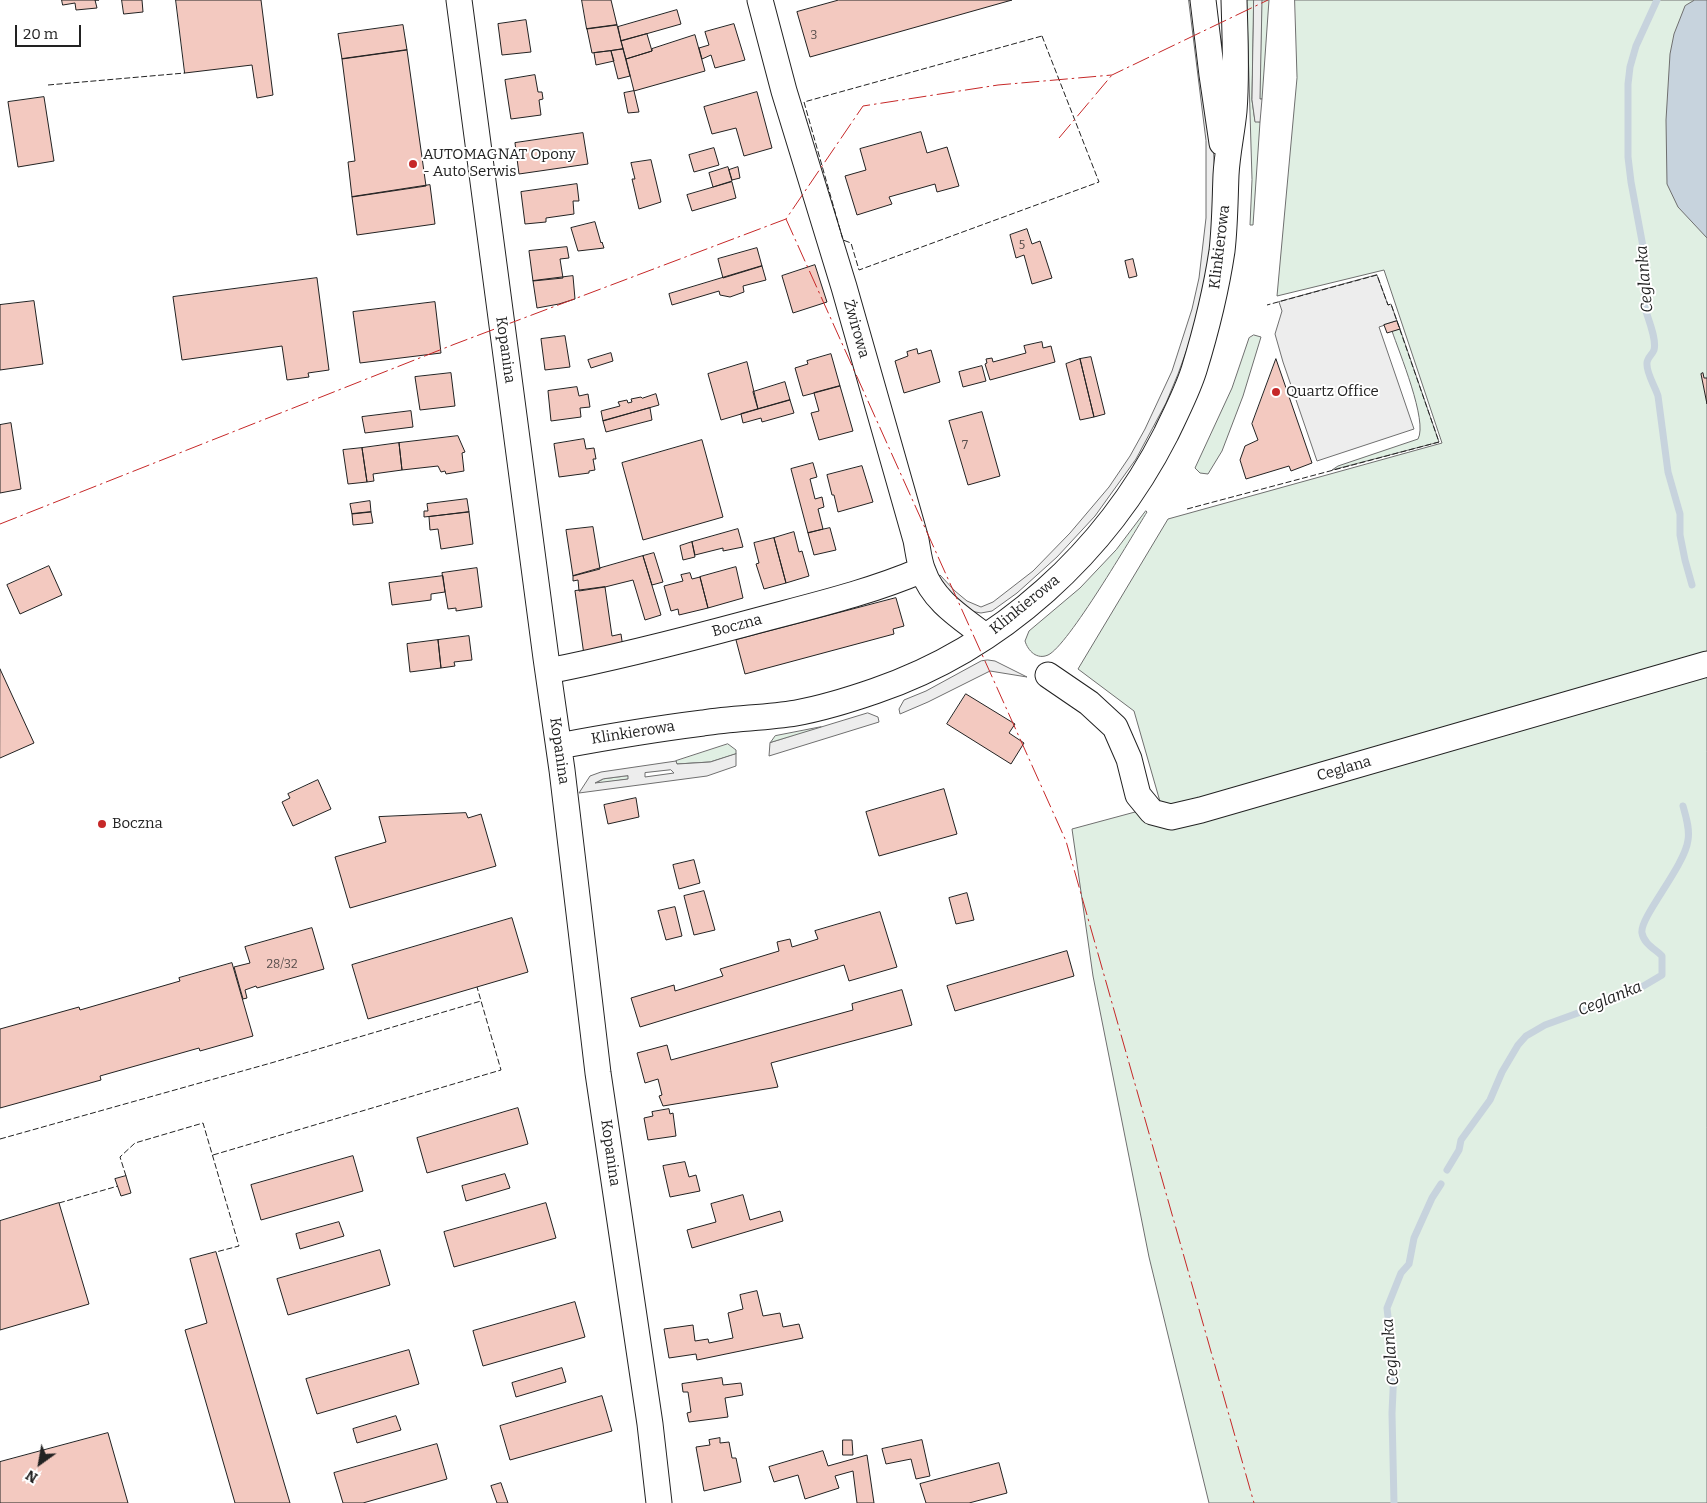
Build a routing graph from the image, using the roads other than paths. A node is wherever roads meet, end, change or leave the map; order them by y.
1 (458, 0) edge
2 (760, 0) edge
3 (1204, 0) edge
4 (1234, 0) edge
5 (1226, 172) junction
6 (922, 570) junction
7 (985, 636) junction
8 (1707, 664) edge
9 (548, 671) junction
10 (1048, 675) dead end
11 (559, 746) junction
12 (660, 1503) edge

1 - 9 street, Kopanina
2 - 6 street, Żwirowa
3 - 5 street, Klinkierowa
4 - 5 street, Klinkierowa
5 - 7 street, Klinkierowa
6 - 7 street, Żwirowa
6 - 9 street, Boczna
7 - 11 street, Klinkierowa
8 - 10 street, Ceglana
9 - 11 street, Kopanina
11 - 12 street, Kopanina

